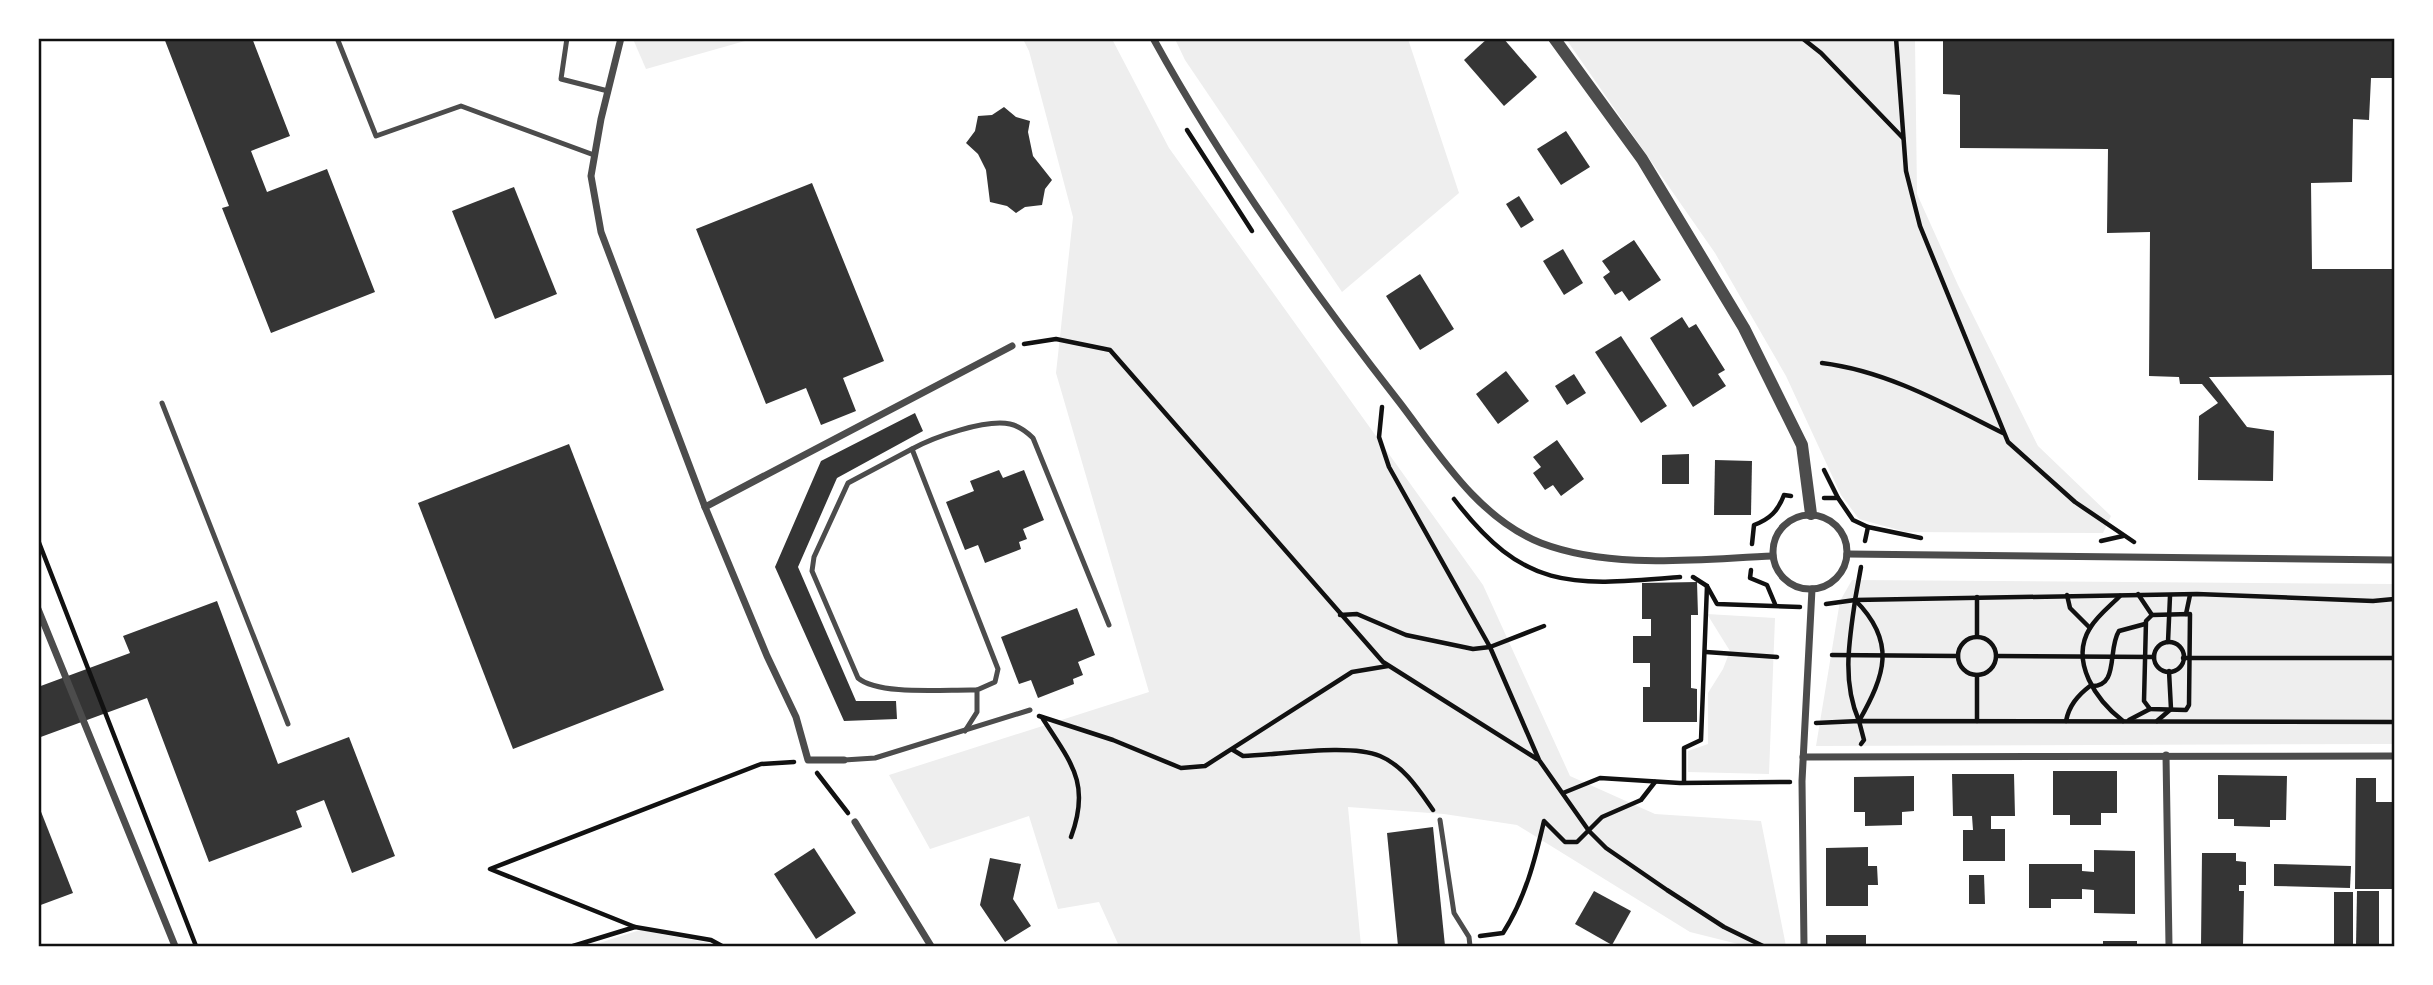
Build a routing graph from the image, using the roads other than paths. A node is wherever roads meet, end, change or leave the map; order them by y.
1 (337, 38) edge
2 (566, 38) edge
3 (621, 38) edge
4 (1153, 38) edge
5 (1554, 38) edge
6 (608, 91) junction
7 (594, 155) junction
8 (1013, 346) road end
9 (162, 403) dead end
10 (912, 449) junction
11 (705, 507) junction
12 (1811, 514) junction
13 (1847, 554) junction
14 (1773, 556) junction
15 (2395, 560) edge
16 (1812, 589) junction
17 (38, 609) edge
18 (1109, 625) dead end
19 (977, 690) junction
20 (1030, 710) road end
21 (288, 724) dead end
22 (965, 731) junction
23 (2166, 755) junction
24 (2395, 756) edge
25 (1803, 757) junction
26 (844, 760) joint
27 (1440, 820) road end
28 (855, 822) road end
29 (175, 947) edge
30 (931, 947) edge
31 (1470, 947) edge
32 (1804, 947) edge
33 (2169, 947) edge

1 - 7 lane
2 - 6 lane
3 - 6 street
4 - 14 street
5 - 12 street
6 - 7 street
7 - 11 street
8 - 11 street
9 - 21 lane
10 - 18 lane
10 - 19 lane
10 - 19 lane
11 - 26 street
12 - 13 street
12 - 14 street
13 - 15 street
13 - 16 street
14 - 16 street
16 - 25 street
17 - 29 street
19 - 22 lane
20 - 22 lane
22 - 26 lane
23 - 24 street
23 - 25 street
23 - 33 street
25 - 32 street
27 - 31 lane
28 - 30 street

